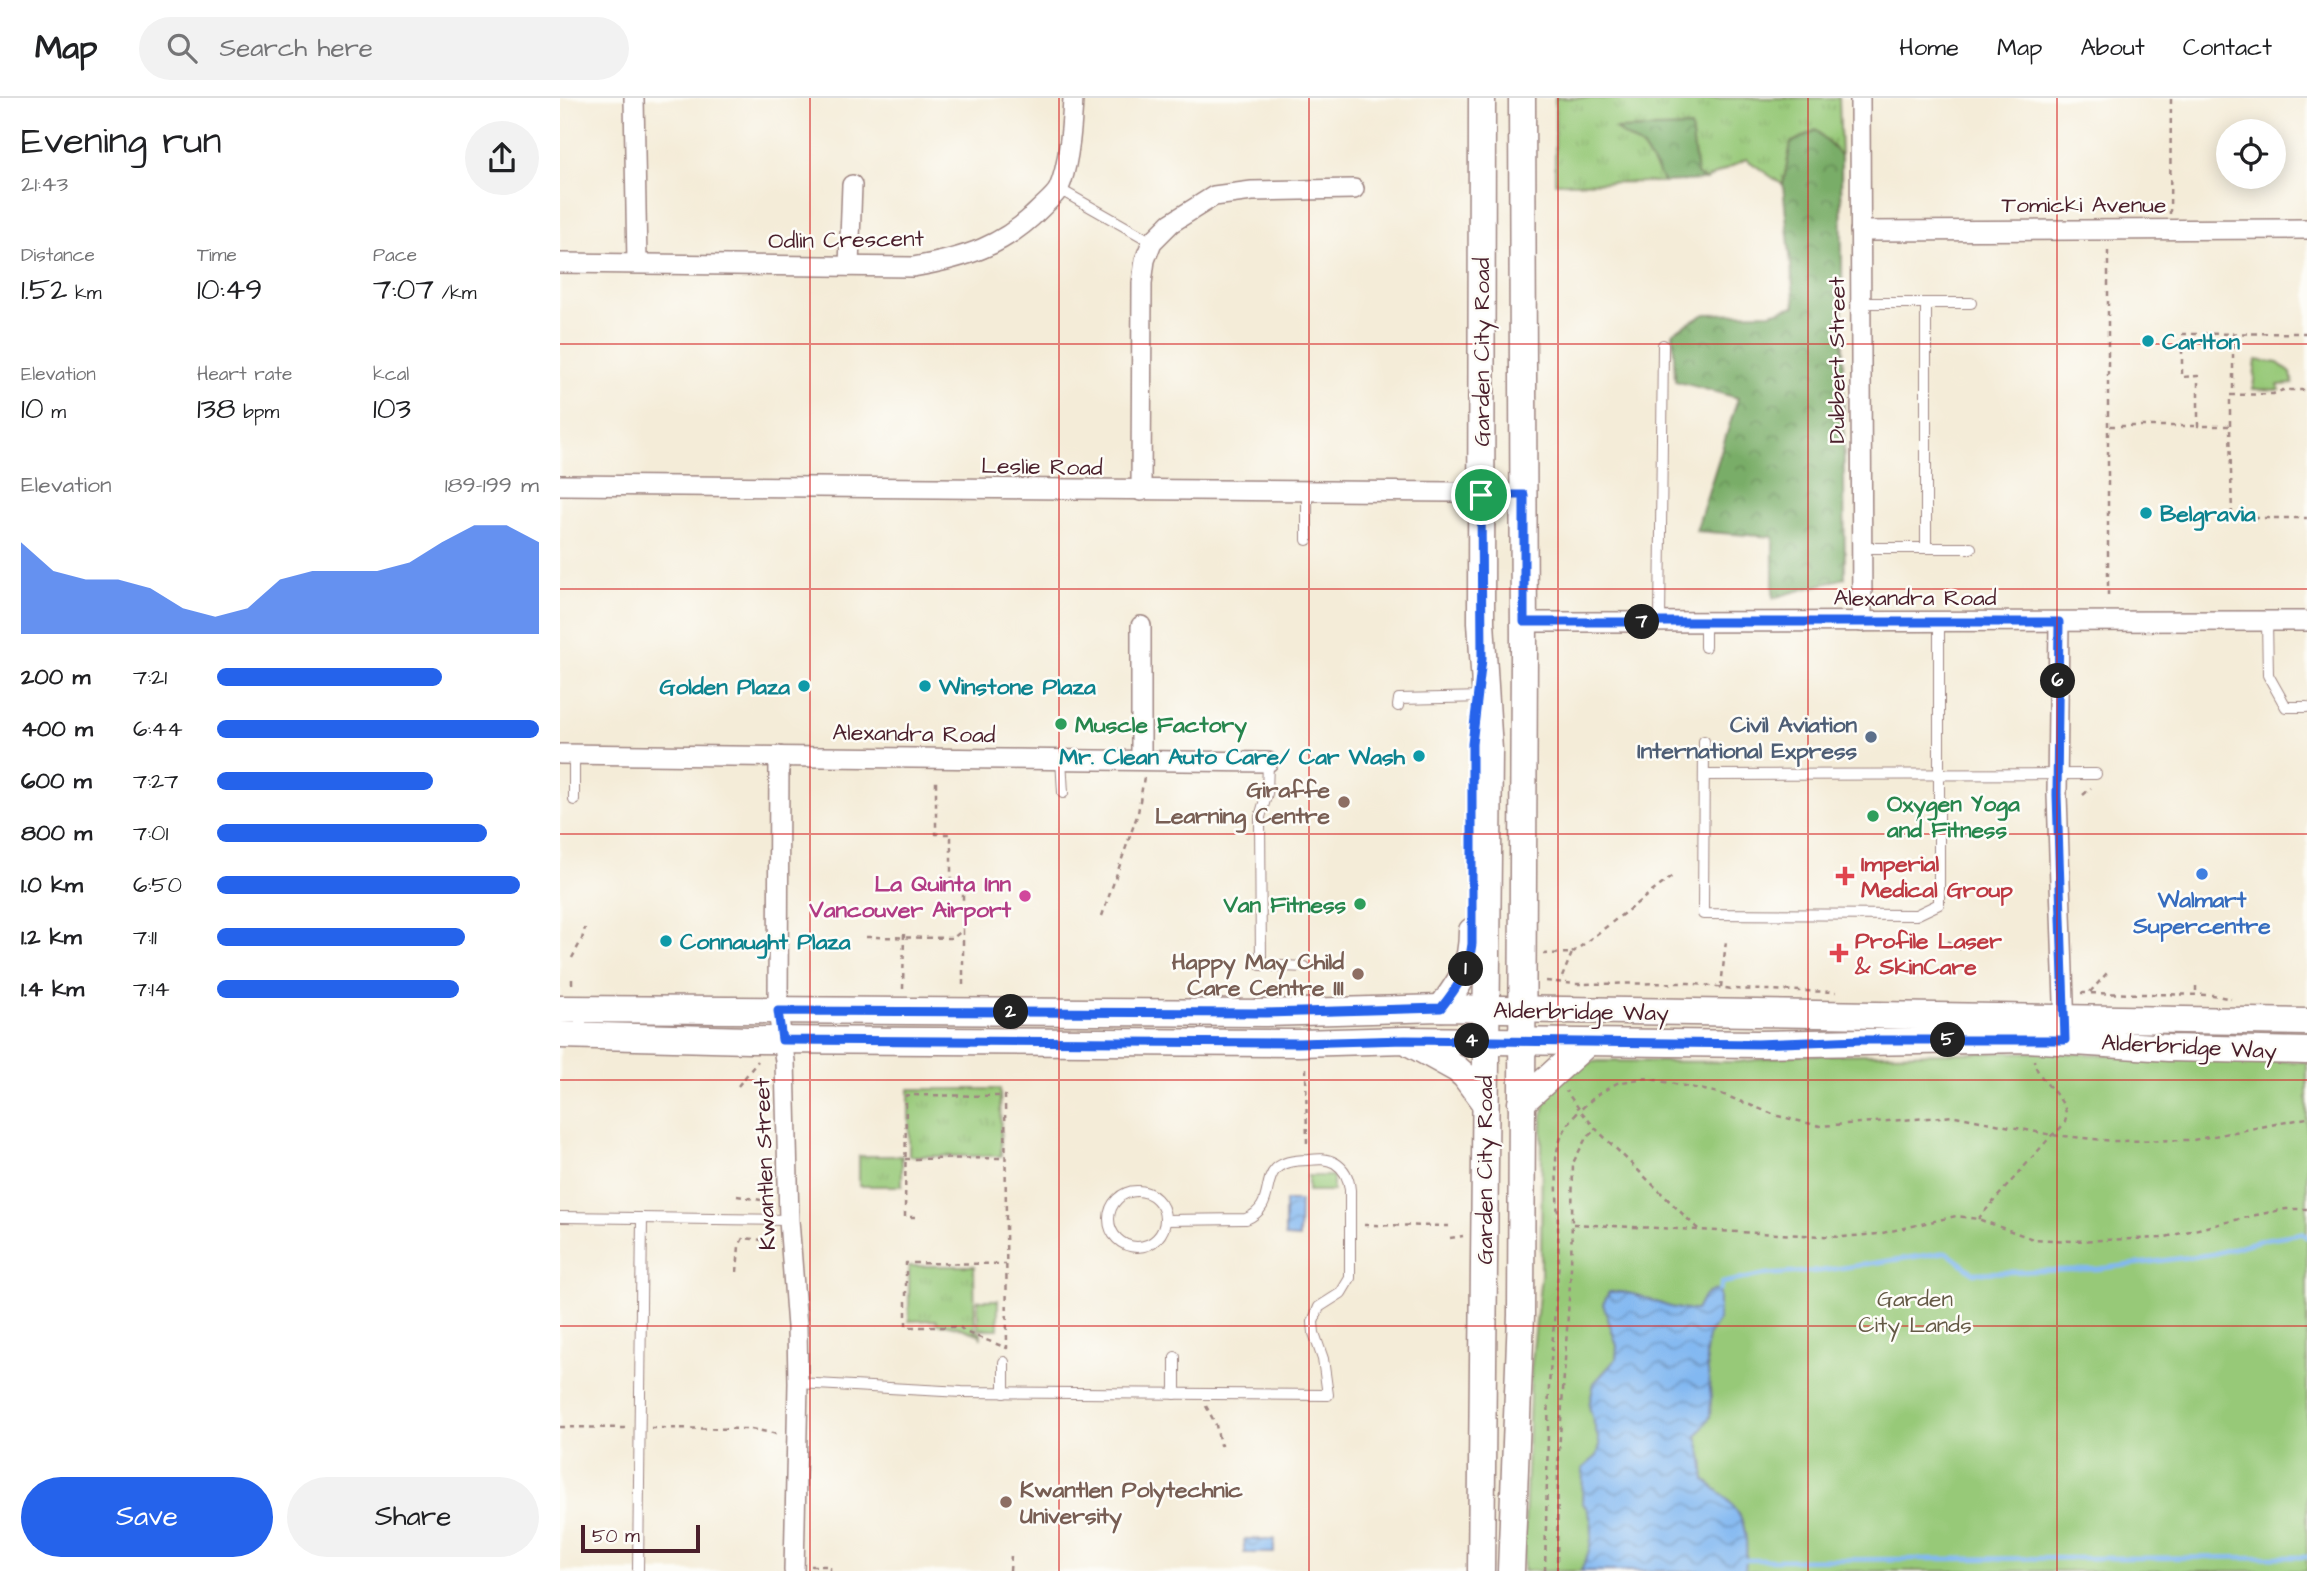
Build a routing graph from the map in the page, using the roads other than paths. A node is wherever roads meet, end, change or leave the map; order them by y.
1 (634, 98) edge
2 (1073, 98) edge
3 (1482, 98) edge
4 (1522, 98) edge
5 (1860, 98) edge
6 (852, 185) dead end
7 (1059, 190) junction
8 (1354, 190) dead end
9 (2307, 229) edge
10 (1860, 231) junction
11 (1152, 242) junction
12 (560, 262) edge
13 (637, 263) junction
14 (849, 266) junction
15 (1861, 303) junction
16 (1926, 303) junction
17 (1971, 303) dead end
18 (1663, 345) dead end
19 (560, 485) edge
20 (1141, 491) junction
21 (1307, 491) junction
22 (1481, 495) junction
23 (1524, 495) junction
24 (1307, 540) dead end
25 (1861, 548) junction
26 (1926, 548) junction
27 (1971, 548) dead end
28 (2267, 621) junction
29 (2307, 621) edge
30 (1524, 622) junction
31 (1660, 622) junction
32 (1705, 622) junction
33 (1862, 622) junction
34 (1939, 622) junction
35 (2059, 622) junction
36 (1141, 626) dead end
37 (1705, 647) dead end
38 (1481, 697) junction
39 (1398, 706) dead end
40 (2307, 707) edge
41 (1704, 741) dead end
42 (567, 754) edge
43 (779, 756) junction
44 (1061, 759) junction
45 (1141, 760) junction
46 (1268, 762) joint
47 (1939, 774) junction
48 (2057, 774) junction
49 (2096, 774) dead end
50 (1704, 775) junction
51 (1063, 793) dead end
52 (574, 800) dead end
53 (1306, 967) dead end
54 (1441, 1008) junction
55 (560, 1009) edge
56 (1486, 1009) junction
57 (1521, 1009) junction
58 (778, 1011) junction
59 (2307, 1022) edge
60 (2065, 1029) junction
61 (560, 1035) edge
62 (1405, 1040) junction
63 (1485, 1042) junction
64 (1521, 1042) junction
65 (1586, 1044) junction
66 (771, 1046) junction
67 (2307, 1051) edge
68 (1484, 1102) junction
69 (1521, 1103) junction
70 (560, 1217) edge
71 (642, 1218) junction
72 (789, 1220) junction
73 (1165, 1220) junction
74 (1175, 1357) dead end
75 (1004, 1362) dead end
76 (798, 1383) junction
77 (1004, 1393) junction
78 (1175, 1394) junction
79 (803, 1569) edge
80 (638, 1571) edge
81 (1481, 1571) edge
82 (1511, 1571) edge

1 - 13 street
2 - 7 street
3 - 22 main road, Garden City Road
4 - 23 main road, Garden City Road
5 - 10 street, Dubbert Street
6 - 14 street
7 - 11 lane
7 - 14 street, Odlin Crescent
8 - 11 street
9 - 10 street, Tomicki Avenue
10 - 15 street, Dubbert Street
11 - 20 street
12 - 13 street, Odlin Crescent
13 - 14 street, Odlin Crescent
15 - 16 lane
15 - 25 street, Dubbert Street
16 - 17 lane
16 - 26 lane
18 - 31 lane
19 - 20 street, Leslie Road
20 - 21 street, Leslie Road
21 - 22 street, Leslie Road
21 - 24 lane
22 - 23 street, Leslie Road
22 - 38 main road, Garden City Road
23 - 30 main road, Garden City Road
25 - 26 lane
25 - 33 street, Dubbert Street
26 - 27 lane
28 - 29 street, Alexandra Road
28 - 35 street, Alexandra Road
28 - 40 lane
30 - 31 street, Alexandra Road
30 - 57 main road, Garden City Road
31 - 32 street, Alexandra Road
32 - 33 street, Alexandra Road
32 - 37 lane
33 - 34 street, Alexandra Road
34 - 35 street, Alexandra Road
34 - 47 lane
35 - 48 street
36 - 45 street
38 - 39 lane
38 - 54 main road
38 - 56 main road, Garden City Road
41 - 50 lane
42 - 43 street, Alexandra Road
42 - 52 lane
43 - 44 street, Alexandra Road
43 - 58 street, Kwantlen Street
44 - 45 street, Alexandra Road
44 - 51 lane
45 - 46 street, Alexandra Road
46 - 53 lane
47 - 48 lane
47 - 50 lane
47 - 50 lane
48 - 49 lane
48 - 60 street
54 - 56 main road, Alderbridge Way
54 - 58 main road, Alderbridge Way
55 - 58 main road, Alderbridge Way
56 - 57 main road, Alderbridge Way
56 - 63 main road, Garden City Road
57 - 60 main road, Alderbridge Way
57 - 64 main road, Garden City Road
58 - 66 street, Kwantlen Street
59 - 60 main road, Alderbridge Way
60 - 65 main road, Alderbridge Way
60 - 67 main road, Alderbridge Way
61 - 66 main road, Alderbridge Way
62 - 63 main road, Alderbridge Way
62 - 66 main road, Alderbridge Way
62 - 68 main road
63 - 64 main road, Alderbridge Way
63 - 68 main road, Garden City Road
64 - 65 main road, Alderbridge Way
64 - 69 main road, Garden City Road
65 - 69 main road
66 - 72 street, Kwantlen Street
68 - 81 main road, Garden City Road
69 - 82 main road, Garden City Road
70 - 71 lane
71 - 72 lane
71 - 80 lane
72 - 76 street, Kwantlen Street
73 - 73 lane
73 - 78 lane
74 - 78 lane
75 - 77 lane
76 - 77 lane
76 - 79 street, Kwantlen Street
77 - 78 lane

